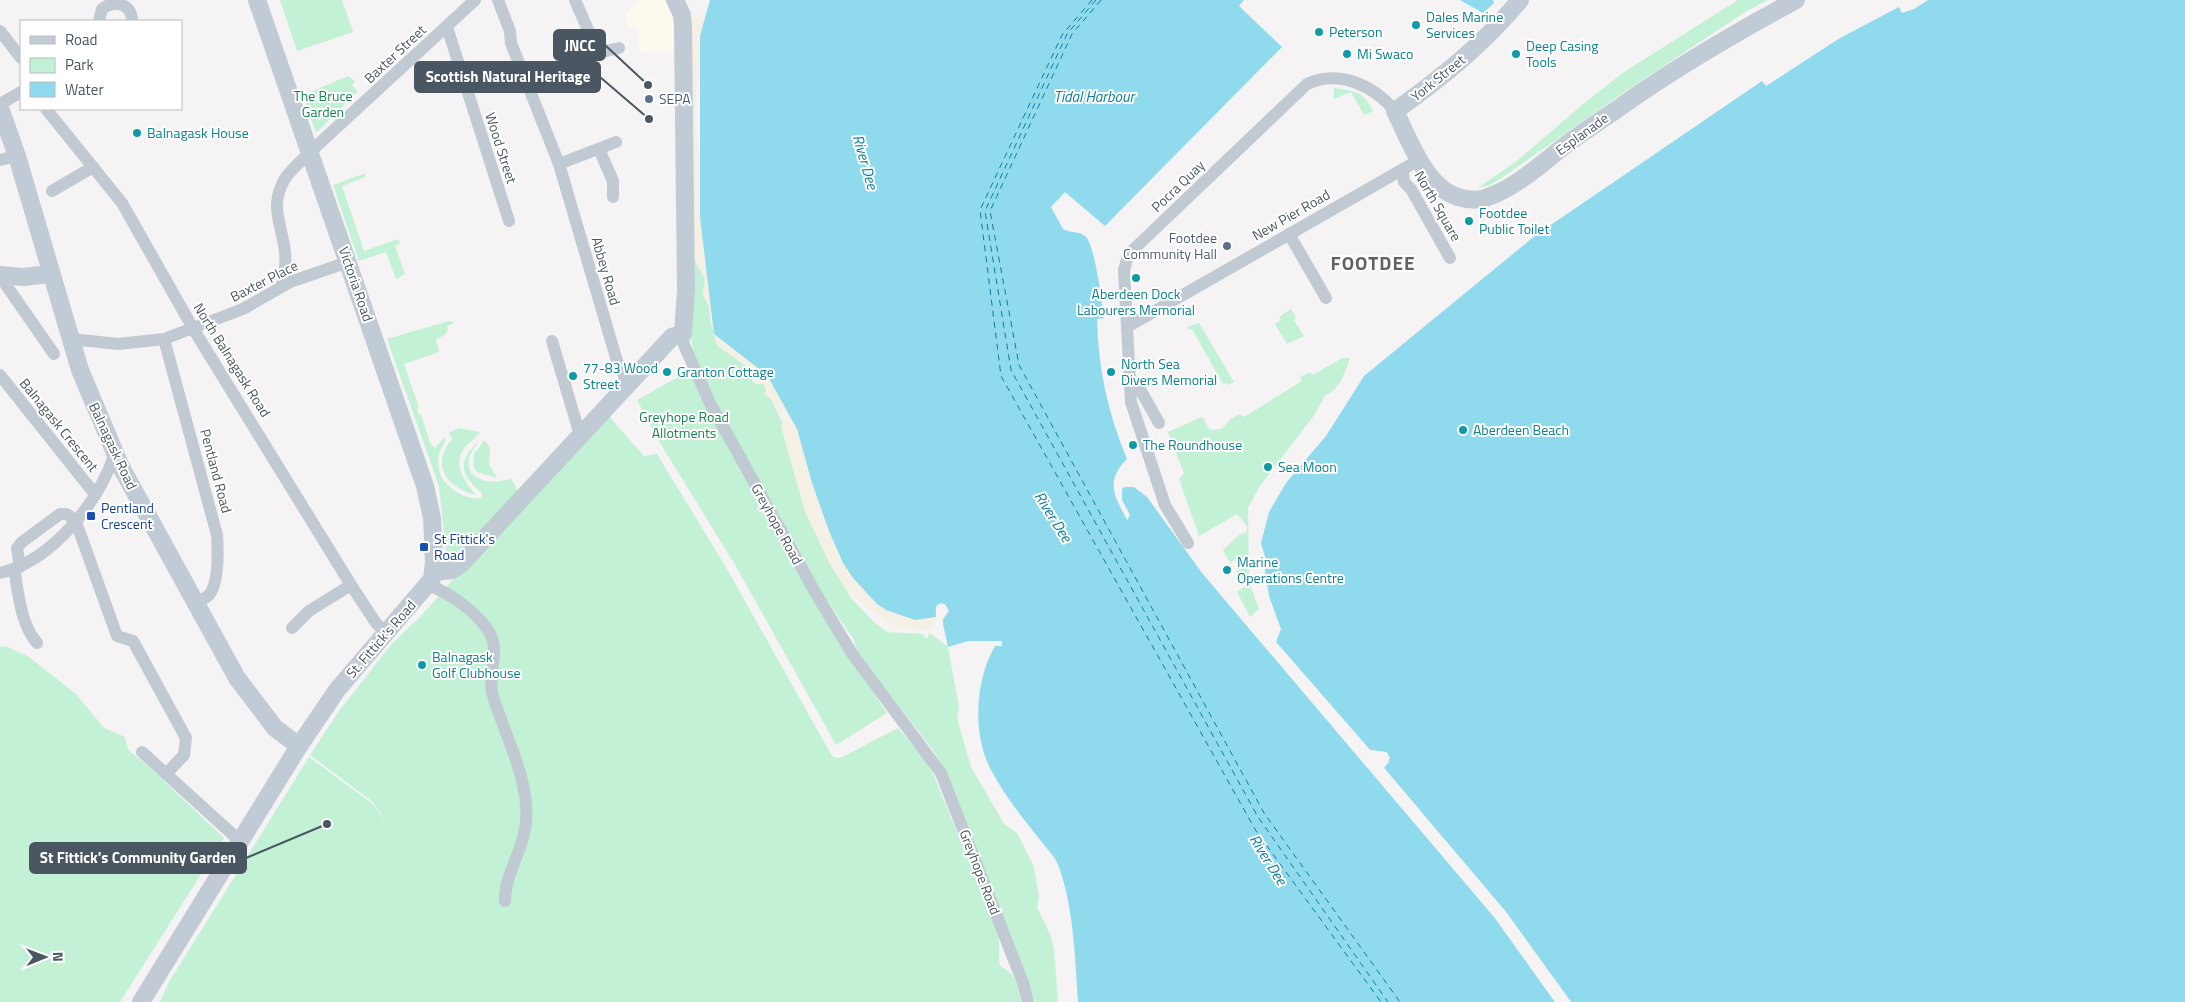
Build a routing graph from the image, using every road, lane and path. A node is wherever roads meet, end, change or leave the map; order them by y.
1 (257, 0) edge
2 (475, 0) edge
3 (498, 0) edge
4 (575, 0) edge
5 (1520, 0) edge
6 (1796, 0) edge
7 (676, 2) edge
8 (99, 20) edge
9 (132, 20) edge
10 (447, 26) junction
11 (0, 31) edge
12 (619, 48) dead end
13 (598, 53) junction
14 (20, 57) edge
15 (527, 81) junction
16 (20, 93) edge
17 (0, 104) edge
18 (0, 108) edge
19 (47, 110) edge
20 (1395, 111) junction
21 (616, 142) dead end
22 (598, 149) junction
23 (310, 152) junction
24 (8, 158) edge
25 (1419, 160) junction
26 (559, 164) junction
27 (93, 167) junction
28 (1403, 169) junction
29 (52, 191) dead end
30 (613, 196) dead end
31 (509, 221) dead end
32 (1289, 234) junction
33 (1450, 258) dead end
34 (348, 262) junction
35 (50, 274) junction
36 (2, 275) edge
37 (282, 286) junction
38 (1326, 298) dead end
39 (1127, 327) junction
40 (194, 330) junction
41 (683, 334) junction
42 (71, 339) junction
43 (164, 339) junction
44 (552, 341) dead end
45 (54, 354) dead end
46 (0, 375) edge
47 (1130, 378) junction
48 (630, 382) junction
49 (1159, 423) dead end
50 (580, 435) junction
51 (115, 453) junction
52 (94, 493) junction
53 (76, 522) junction
54 (1188, 543) dead end
55 (17, 568) junction
56 (0, 573) edge
57 (431, 579) junction
58 (351, 585) junction
59 (194, 603) junction
60 (292, 628) dead end
61 (385, 632) junction
62 (37, 643) dead end
63 (300, 746) junction
64 (142, 752) dead end
65 (166, 774) junction
66 (241, 842) junction
67 (505, 901) dead end
68 (141, 1002) edge
69 (1028, 1002) edge

1 - 23 street, Victoria Road
2 - 10 street, Baxter Street
3 - 15 street, Abbey Road
4 - 13 street
5 - 20 street, York Street
6 - 25 street, Esplanade
7 - 41 street, Greyhope Road
8 - 9 street
10 - 23 street, Baxter Street
10 - 31 street, Wood Street
11 - 14 street
12 - 13 street
13 - 15 street
15 - 26 street, Abbey Road
16 - 17 street
18 - 24 street, Balnagask Road
19 - 27 street, North Balnagask Road
20 - 25 street, Esplanade
20 - 39 street, Pocra Quay
21 - 22 street
22 - 26 street
22 - 30 street
23 - 34 street, Victoria Road
23 - 37 street, Baxter Street
24 - 35 street, Balnagask Road
25 - 28 street, New Pier Road
26 - 48 street, Abbey Road
27 - 29 street
27 - 40 street, North Balnagask Road
28 - 32 street, New Pier Road
28 - 33 street, North Square
32 - 38 street
32 - 39 street, New Pier Road
34 - 37 street, Baxter Place
34 - 57 street, Victoria Road
35 - 36 street
35 - 42 street, Balnagask Road
36 - 45 street
37 - 40 street, Baxter Place
39 - 47 street, Pocra Quay
40 - 43 street, Baxter Place
40 - 58 street, North Balnagask Road
41 - 48 street
41 - 69 street, Greyhope Road
42 - 43 street, Baxter Place
42 - 51 street, Balnagask Road
43 - 59 street, Pentland Road
44 - 50 street
46 - 52 street, Balnagask Crescent
47 - 49 street
47 - 54 street, Pocra Quay
48 - 50 street
50 - 57 street
51 - 52 street
51 - 59 street, Balnagask Road
52 - 53 street
53 - 55 street
53 - 55 street
53 - 65 street
55 - 56 street
55 - 62 street
57 - 61 street, St. Fittick's Road
57 - 67 street
58 - 60 street
58 - 61 street, North Balnagask Road
59 - 63 street, Balnagask Road
61 - 63 street, St. Fittick's Road
63 - 66 street, St. Fittick's Road
64 - 65 street
65 - 66 street
66 - 68 street, St. Fittick's Road

